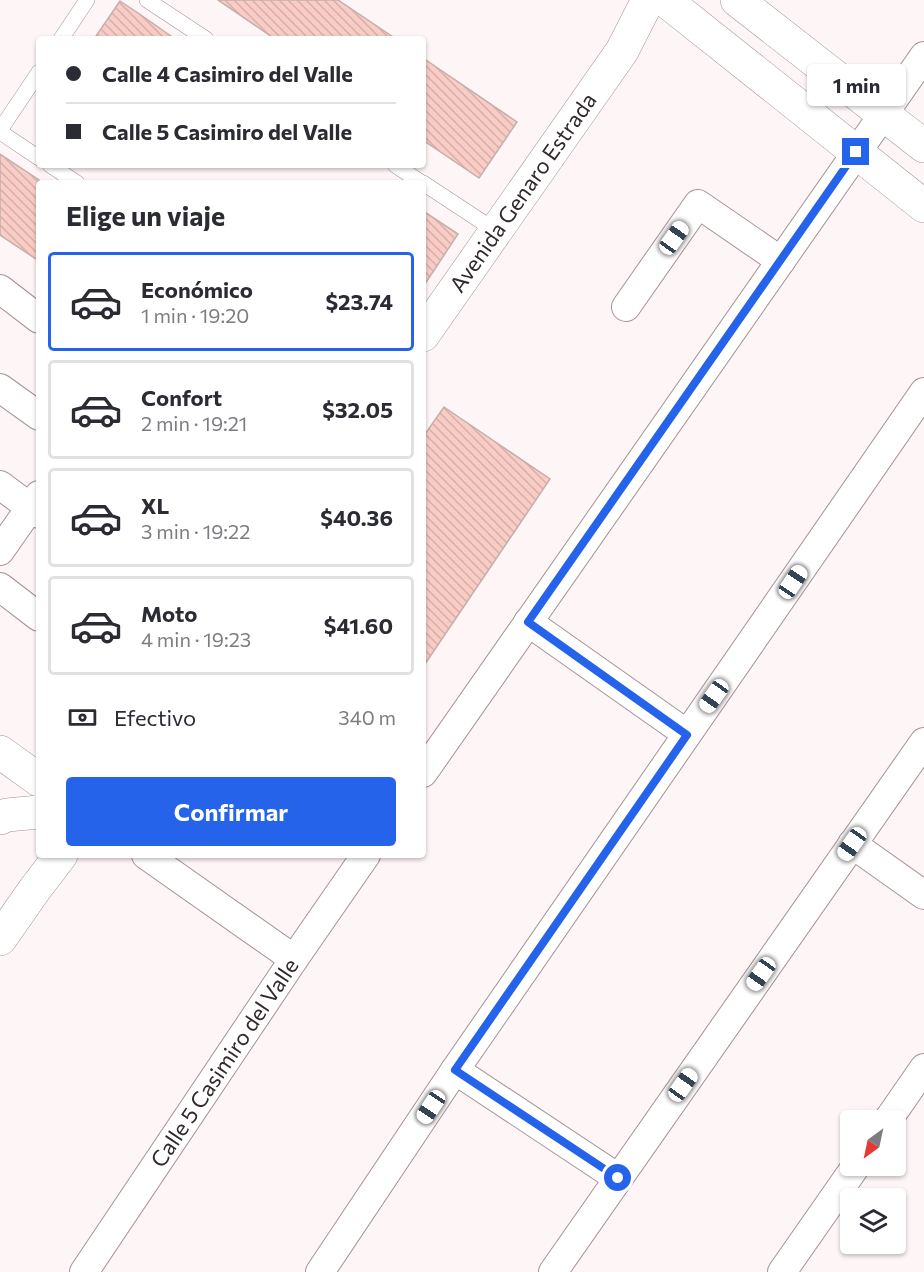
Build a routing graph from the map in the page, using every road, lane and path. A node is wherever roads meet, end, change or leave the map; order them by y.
1 (87, 0) edge
2 (147, 0) edge
3 (737, 0) edge
4 (668, 2) edge
5 (63, 36) edge
6 (201, 36) edge
7 (924, 56) edge
8 (36, 77) edge
9 (884, 114) junction
10 (0, 131) edge
11 (924, 146) edge
12 (856, 152) junction
13 (36, 156) edge
14 (54, 168) edge
15 (400, 168) edge
16 (72, 180) edge
17 (418, 180) edge
18 (426, 185) edge
19 (924, 206) edge
20 (496, 231) junction
21 (781, 261) junction
22 (0, 289) edge
23 (627, 307) dead end
24 (36, 318) edge
25 (426, 331) edge
26 (0, 388) edge
27 (924, 392) edge
28 (36, 414) edge
29 (0, 484) edge
30 (36, 505) edge
31 (0, 551) edge
32 (0, 587) edge
33 (36, 615) edge
34 (528, 622) junction
35 (687, 735) junction
36 (924, 742) edge
37 (0, 752) edge
38 (426, 769) edge
39 (36, 778) edge
40 (36, 812) edge
41 (0, 818) edge
42 (852, 844) junction
43 (60, 858) edge
44 (150, 858) edge
45 (364, 858) edge
46 (924, 895) edge
47 (0, 939) edge
48 (294, 959) junction
49 (924, 1068) edge
50 (455, 1070) junction
51 (895, 1110) edge
52 (849, 1176) edge
53 (618, 1178) junction
54 (84, 1272) edge
55 (320, 1272) edge
56 (553, 1272) edge
57 (782, 1272) edge

1 - 5 lane
2 - 6 lane
3 - 9 street
4 - 12 street
4 - 20 street, Avenida Genaro Estrada
7 - 9 street
8 - 10 lane
9 - 11 street
9 - 12 street
10 - 13 lane
12 - 19 street
12 - 21 street
14 - 16 lane
15 - 17 lane
18 - 20 lane
20 - 25 street, Avenida Genaro Estrada
21 - 23 street
21 - 34 street
22 - 24 street
26 - 28 street
27 - 35 street
29 - 30 street
30 - 31 street
32 - 33 street
34 - 35 street
34 - 38 street
35 - 50 street
36 - 42 street
37 - 39 street
40 - 41 street
42 - 46 street
42 - 53 street
43 - 47 street
44 - 48 street
45 - 48 street, Calle 5 Casimiro del Valle
48 - 54 street, Calle 5 Casimiro del Valle
49 - 51 street
50 - 53 street
50 - 55 street
52 - 57 street
53 - 56 street

